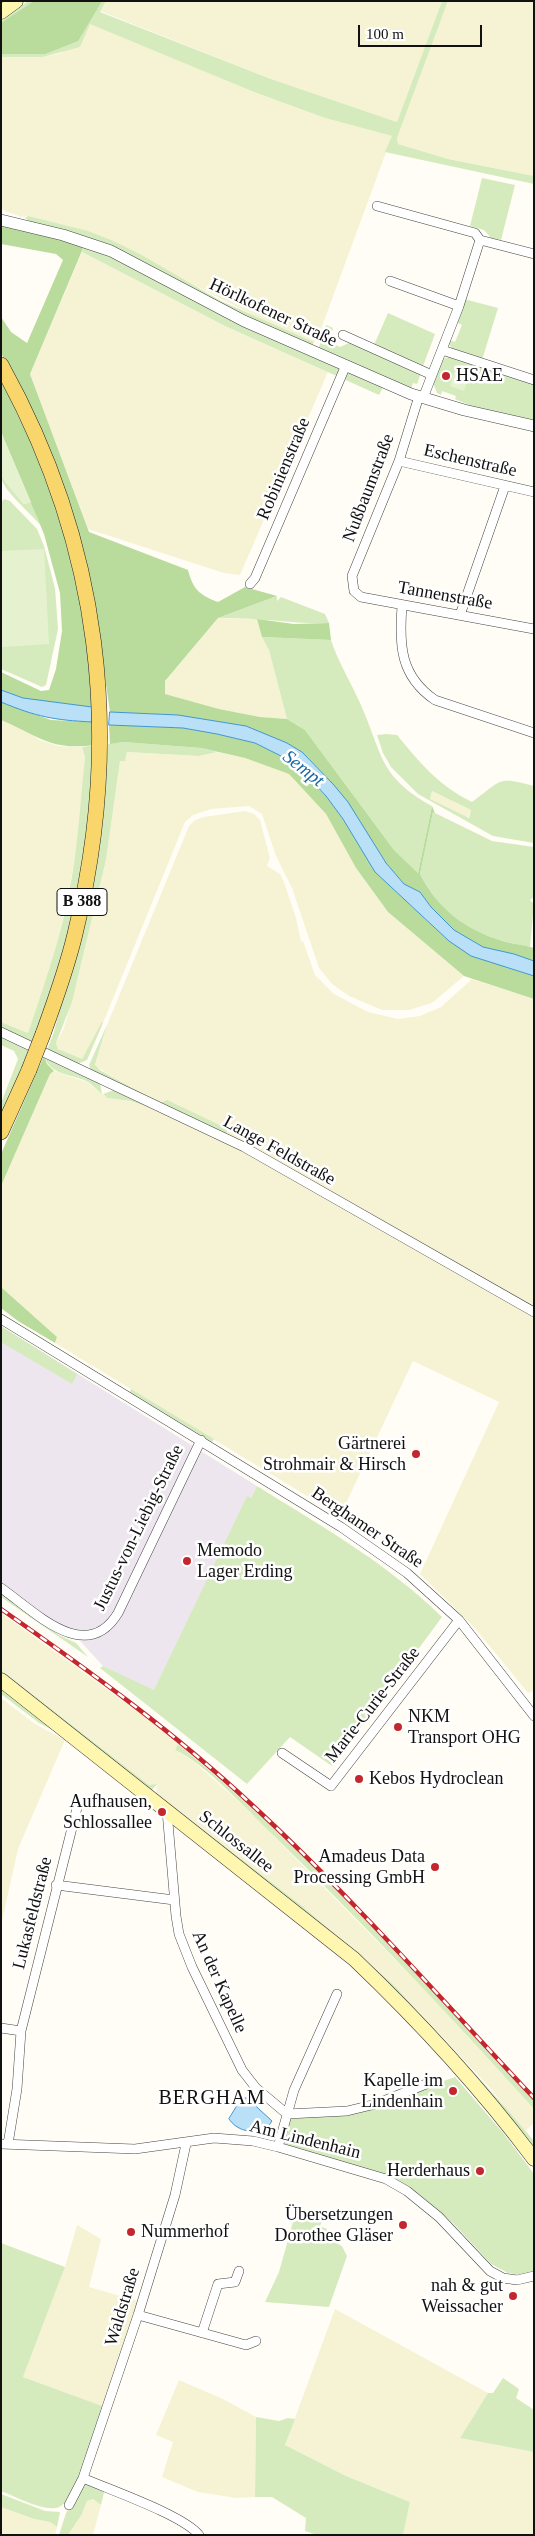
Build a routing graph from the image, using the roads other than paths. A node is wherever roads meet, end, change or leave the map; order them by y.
1 (16, 1) edge
2 (1, 12) edge
3 (377, 206) dead end
4 (1, 220) edge
5 (480, 240) junction
6 (534, 254) edge
7 (390, 280) dead end
8 (459, 306) junction
9 (343, 336) dead end
10 (442, 350) junction
11 (1, 365) edge
12 (346, 366) junction
13 (432, 375) junction
14 (534, 380) edge
15 (421, 397) junction
16 (534, 426) edge
17 (399, 461) junction
18 (505, 486) junction
19 (534, 492) edge
20 (250, 584) dead end
21 (354, 591) joint
22 (402, 606) junction
23 (460, 615) junction
24 (534, 629) edge
25 (534, 733) edge
26 (1, 1032) edge
27 (1, 1132) edge
28 (534, 1312) edge
29 (1, 1315) edge
30 (1, 1319) edge
31 (19, 1330) junction
32 (201, 1440) junction
33 (1, 1588) edge
34 (459, 1620) junction
35 (1, 1680) edge
36 (534, 1716) edge
37 (282, 1753) dead end
38 (77, 1808) dead end
39 (167, 1811) junction
40 (56, 1885) junction
41 (174, 1900) junction
42 (337, 1994) dead end
43 (1, 2028) edge
44 (21, 2031) junction
45 (436, 2080) dead end
46 (287, 2114) junction
47 (4, 2144) edge
48 (186, 2144) junction
49 (278, 2146) junction
50 (534, 2159) edge
51 (239, 2272) dead end
52 (534, 2277) edge
53 (138, 2315) junction
54 (202, 2334) junction
55 (256, 2341) dead end
56 (83, 2478) junction
57 (69, 2505) dead end
58 (199, 2535) edge

1 - 2 main road
3 - 5 street
4 - 12 street, Hörlkofener Straße
5 - 6 street
5 - 8 street, Nußbaumstraße
7 - 8 street
8 - 10 street, Nußbaumstraße
9 - 13 street
10 - 13 street, Nußbaumstraße
10 - 14 street
11 - 27 main road, B 388, bridge
12 - 15 street, Hörlkofener Straße
12 - 20 street, Robinienstraße
13 - 15 street, Nußbaumstraße
15 - 16 street, Hörlkofener Straße
15 - 17 street, Nußbaumstraße
17 - 18 street, Eschenstraße
17 - 21 street, Nußbaumstraße
18 - 19 street, Eschenstraße
18 - 23 street
21 - 22 street, Tannenstraße
22 - 23 street, Tannenstraße
22 - 25 street
23 - 24 street, Tannenstraße
26 - 28 street, Lange Feldstraße
29 - 31 street, Berghamer Straße
30 - 31 street, Berghamer Straße
31 - 32 street, Berghamer Straße
32 - 33 street, Justus-von-Liebig-Straße
32 - 34 street, Berghamer Straße
34 - 36 street, Berghamer Straße
34 - 37 street, Marie-Curie-Straße
35 - 39 main road, Schlossallee
38 - 40 street, Lukasfeldstraße
39 - 41 street, An der Kapelle
39 - 50 main road, Schlossallee
40 - 41 street
40 - 44 street, Lukasfeldstraße
41 - 46 street, An der Kapelle
42 - 46 street
43 - 44 street
44 - 47 street, Lukasfeldstraße
45 - 46 street
46 - 49 street
47 - 48 street, Am Lindenhain
48 - 49 street, Am Lindenhain
48 - 53 street, Waldstraße
49 - 52 street, Am Lindenhain
51 - 54 street
53 - 54 street
53 - 56 street, Waldstraße
54 - 55 street
56 - 57 street, Waldstraße
56 - 58 street

